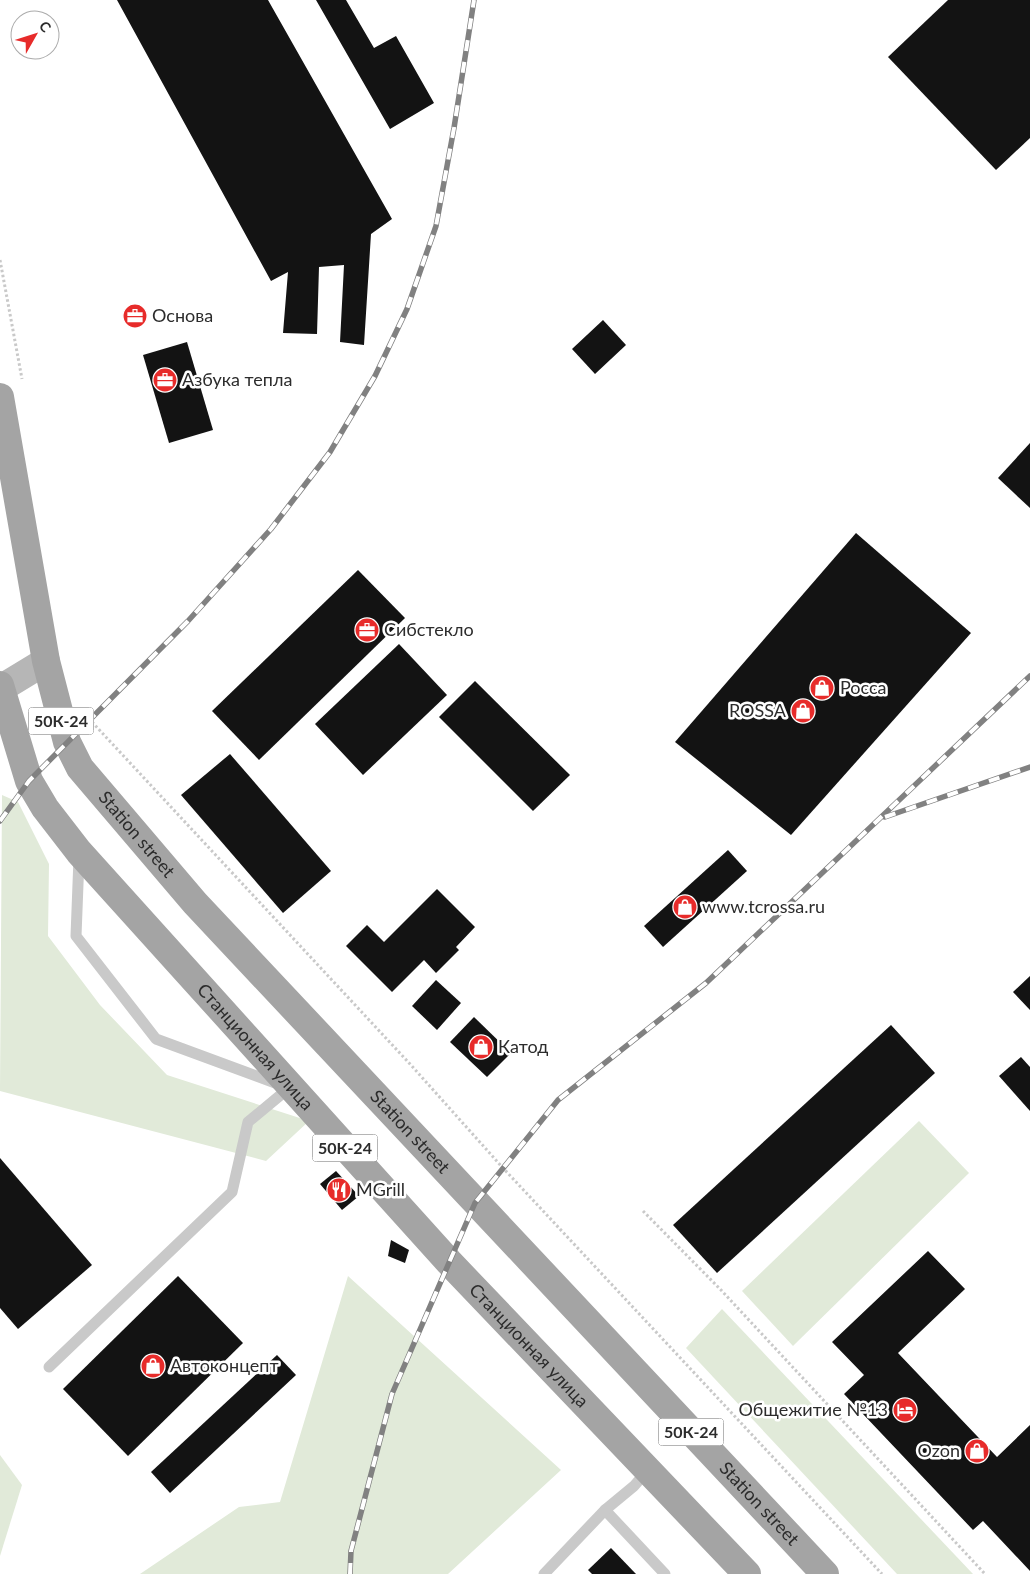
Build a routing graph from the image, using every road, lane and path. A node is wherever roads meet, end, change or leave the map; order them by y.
1 (0, 397) edge
2 (46, 661) junction
3 (0, 688) edge
4 (110, 744) dead end
5 (79, 852) junction
6 (289, 1088) junction
7 (643, 1211) dead end
8 (49, 1367) dead end
9 (647, 1471) junction
10 (605, 1510) junction
11 (557, 1570) edge
12 (544, 1574) edge
13 (665, 1574) edge
14 (746, 1574) edge
15 (825, 1574) edge
16 (882, 1574) edge
17 (985, 1574) edge

1 - 2 main road, 50К-24
2 - 3 street
2 - 15 main road, Station street / 50К-24
3 - 5 main road, Станционная улица / 50К-24
4 - 16 path
5 - 6 main road, Станционная улица / 50К-24
5 - 6 lane
6 - 8 lane
6 - 9 main road, Станционная улица / 50К-24
7 - 17 path
9 - 10 lane
9 - 14 main road, Станционная улица / 50К-24
10 - 11 lane
10 - 13 lane
11 - 12 lane

